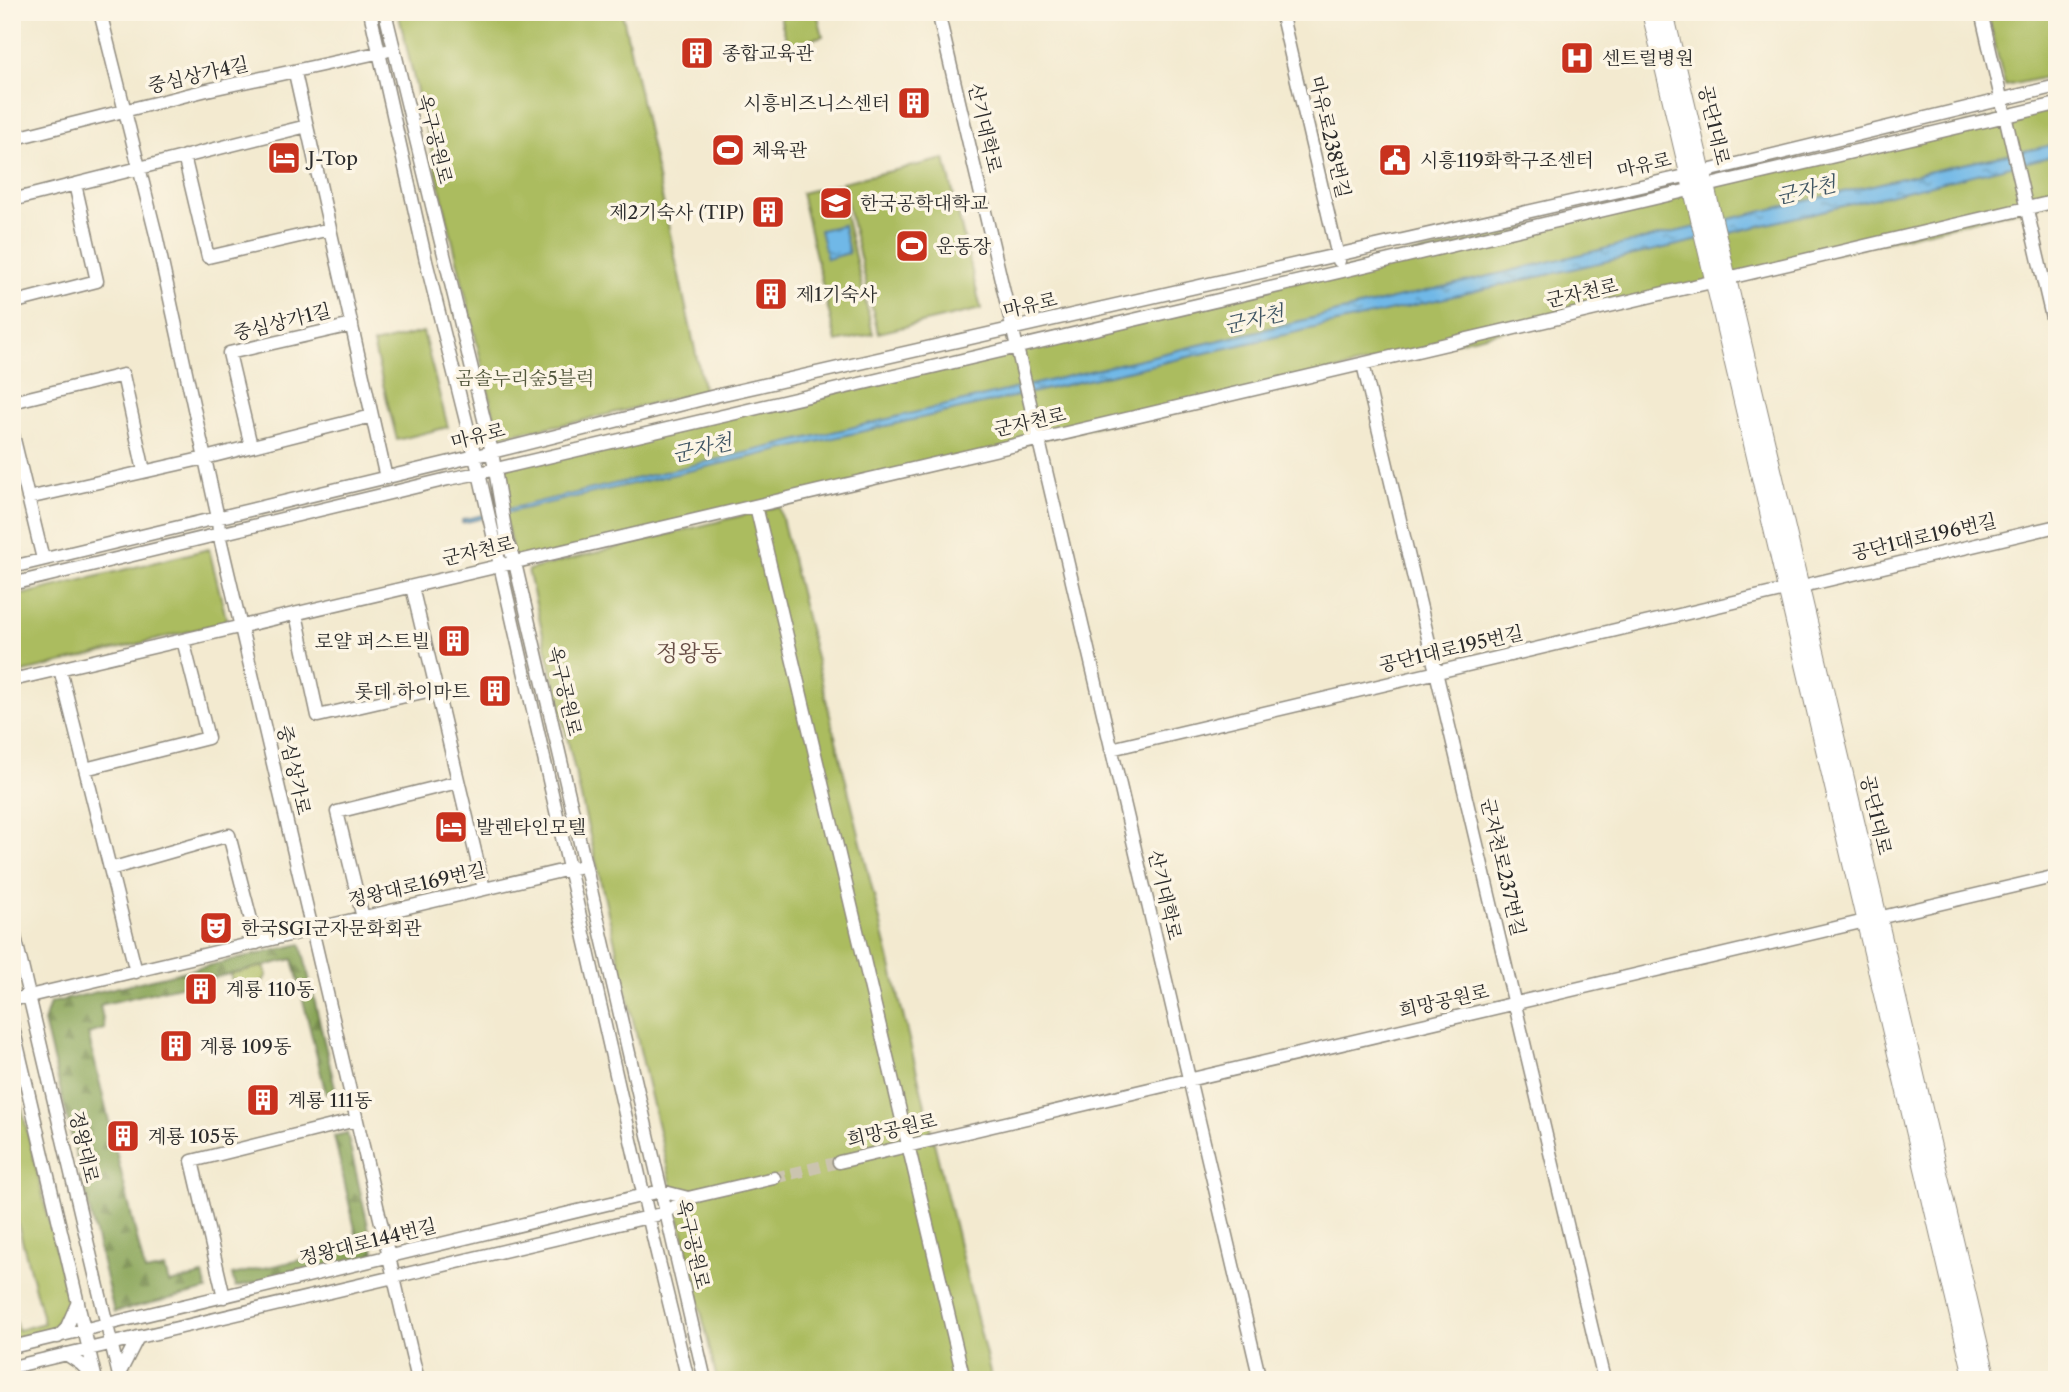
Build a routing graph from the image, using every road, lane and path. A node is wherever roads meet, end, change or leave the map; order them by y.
1 (100, 12) edge
2 (370, 12) edge
3 (385, 12) edge
4 (938, 12) edge
5 (1281, 12) edge
6 (1650, 12) edge
7 (1665, 12) edge
8 (1981, 12) edge
9 (394, 49) junction
10 (379, 52) junction
11 (295, 73) junction
12 (2057, 86) edge
13 (2002, 99) junction
14 (2057, 104) edge
15 (125, 113) junction
16 (2006, 116) junction
17 (307, 125) junction
18 (12, 139) edge
19 (184, 156) junction
20 (139, 168) junction
21 (1698, 181) junction
22 (75, 184) junction
23 (12, 200) edge
24 (2057, 201) edge
25 (2028, 208) junction
26 (330, 229) junction
27 (1338, 255) junction
28 (1342, 271) junction
29 (1721, 280) junction
30 (12, 303) edge
31 (352, 325) junction
32 (1012, 329) junction
33 (2057, 339) edge
34 (1016, 347) junction
35 (1363, 364) junction
36 (12, 402) edge
37 (372, 416) junction
38 (12, 431) edge
39 (1038, 440) junction
40 (251, 446) junction
41 (492, 452) junction
42 (475, 457) junction
43 (205, 458) junction
44 (495, 470) junction
45 (144, 471) junction
46 (479, 473) junction
47 (386, 478) junction
48 (28, 498) junction
49 (756, 506) junction
50 (218, 518) junction
51 (2057, 526) edge
52 (219, 534) junction
53 (43, 559) junction
54 (515, 563) junction
55 (500, 566) junction
56 (12, 567) edge
57 (12, 584) edge
58 (412, 587) junction
59 (1794, 588) junction
60 (296, 614) junction
61 (240, 627) junction
62 (183, 640) junction
63 (60, 669) junction
64 (1437, 672) junction
65 (12, 680) edge
66 (436, 689) junction
67 (1111, 749) junction
68 (86, 769) junction
69 (458, 782) junction
70 (585, 866) junction
71 (110, 869) junction
72 (569, 869) junction
73 (2057, 876) edge
74 (484, 889) junction
75 (363, 918) junction
76 (1872, 920) junction
77 (12, 924) edge
78 (311, 930) junction
79 (257, 943) junction
80 (136, 972) junction
81 (29, 996) junction
82 (12, 1000) edge
83 (1515, 1004) junction
84 (12, 1023) edge
85 (1189, 1080) junction
86 (356, 1120) junction
87 (908, 1146) junction
88 (839, 1162) tunnel mouth
89 (774, 1178) tunnel mouth
90 (661, 1191) junction
91 (644, 1195) junction
92 (688, 1198) junction
93 (665, 1213) junction
94 (649, 1217) junction
95 (388, 1257) junction
96 (393, 1277) junction
97 (224, 1297) junction
98 (78, 1302) junction
99 (107, 1325) junction
100 (85, 1331) junction
101 (58, 1337) junction
102 (138, 1337) junction
103 (111, 1344) junction
104 (12, 1347) edge
105 (89, 1349) junction
106 (66, 1354) junction
107 (12, 1367) edge
108 (119, 1377) edge
109 (96, 1380) edge
110 (418, 1380) edge
111 (688, 1380) edge
112 (705, 1380) edge
113 (964, 1380) edge
114 (1260, 1380) edge
115 (1604, 1380) edge
116 (1973, 1380) edge
117 (1988, 1380) edge

1 - 15 street, 중심상가로
2 - 10 street, 옥구공원로
3 - 9 street, 옥구공원로
4 - 32 street, 산기대학로
5 - 27 street, 마유로238번길
6 - 21 main road
7 - 21 main road, 공단1대로
8 - 13 street
9 - 10 street, 중심상가4길
9 - 41 street, 옥구공원로
10 - 11 street, 중심상가4길
10 - 42 street, 옥구공원로
11 - 15 street, 중심상가4길
11 - 17 street, 중심상가1길
12 - 13 street, 마유로
13 - 16 street
13 - 21 street, 마유로
14 - 16 street, 마유로
15 - 18 street, 중심상가4길
15 - 20 street, 중심상가로
16 - 21 street, 마유로
16 - 25 street
17 - 19 street
17 - 26 street, 중심상가1길
19 - 20 street
19 - 26 street
20 - 22 street
20 - 43 street, 중심상가로
21 - 27 street, 마유로
21 - 28 street, 마유로
21 - 29 main road, 공단1대로
22 - 23 street
22 - 30 street
24 - 25 street, 군자천로
25 - 29 street, 군자천로
25 - 33 street
26 - 31 street, 중심상가1길
27 - 28 street, 마유로238번길
27 - 32 street, 마유로
28 - 34 street, 마유로
29 - 35 street, 군자천로
29 - 59 main road, 공단1대로
31 - 37 street, 중심상가1길
31 - 40 street, 중심상가1길
32 - 34 street, 산기대학로
32 - 41 street, 마유로
34 - 39 street, 산기대학로
34 - 44 street, 마유로
35 - 39 street, 군자천로
35 - 64 street, 군자천로237번길
36 - 45 street
37 - 40 street
37 - 47 street, 중심상가1길
38 - 48 street
39 - 49 street, 군자천로
39 - 67 street, 산기대학로
40 - 43 street
41 - 42 street, 마유로
41 - 44 street, 옥구공원로
42 - 46 street, 옥구공원로
42 - 47 street, 마유로
43 - 45 street
43 - 50 street, 중심상가로
44 - 46 street, 마유로
44 - 54 street, 옥구공원로
45 - 48 street
46 - 52 street, 마유로
46 - 55 street, 옥구공원로
47 - 50 street, 마유로
48 - 53 street
49 - 54 street, 군자천로
49 - 87 street
50 - 52 street, 중심상가로
50 - 53 street, 마유로
51 - 59 street, 공단1대로196번길
52 - 57 street, 마유로
52 - 61 street, 중심상가로
53 - 56 street, 마유로
54 - 55 street, 군자천로
54 - 70 street, 옥구공원로
55 - 58 street, 군자천로
55 - 72 street, 옥구공원로
58 - 60 street, 군자천로
58 - 66 street
59 - 64 street, 공단1대로195번길
59 - 76 main road, 공단1대로
60 - 61 street, 군자천로
60 - 66 street
61 - 62 street, 군자천로
61 - 78 street, 중심상가로
62 - 63 street, 군자천로
62 - 68 street
63 - 65 street, 군자천로
63 - 68 street
64 - 67 street, 공단1대로195번길
64 - 83 street, 군자천로237번길
66 - 69 street
67 - 85 street, 산기대학로
68 - 71 street
69 - 74 street
69 - 75 street
70 - 72 street, 정왕대로169번길
70 - 90 street, 옥구공원로
71 - 79 street
71 - 80 street
72 - 74 street, 정왕대로169번길
72 - 91 street, 옥구공원로
73 - 76 street, 희망공원로
74 - 75 street, 정왕대로169번길
75 - 78 street, 정왕대로169번길
76 - 83 street, 희망공원로
76 - 116 main road
76 - 117 main road, 공단1대로
77 - 81 street, 정왕대로
78 - 79 street, 정왕대로169번길
78 - 86 street, 중심상가로
79 - 80 street, 정왕대로169번길
80 - 81 street, 정왕대로169번길
81 - 82 street, 정왕대로169번길
81 - 99 street, 정왕대로
83 - 85 street, 희망공원로
83 - 115 street, 군자천로237번길
84 - 98 street
85 - 87 street, 희망공원로
85 - 114 street, 산기대학로
86 - 95 street, 중심상가로
86 - 97 street
87 - 88 street, 희망공원로
87 - 113 street
89 - 92 street
90 - 91 street, 정왕대로144번길
90 - 92 street
90 - 93 street, 옥구공원로
91 - 94 street, 옥구공원로
91 - 95 street, 정왕대로144번길
92 - 93 street, 정왕대로144번길
93 - 94 street, 정왕대로144번길
93 - 112 street, 옥구공원로
94 - 96 street, 정왕대로144번길
94 - 111 street, 옥구공원로
95 - 96 street, 중심상가로
95 - 97 street, 정왕대로144번길
96 - 102 street, 정왕대로144번길
96 - 110 street, 중심상가로
97 - 99 street, 정왕대로144번길
98 - 100 street
98 - 101 street
99 - 100 street, 정왕대로144번길
99 - 103 street, 정왕대로
100 - 101 street, 정왕대로144번길
100 - 105 street
101 - 104 street, 정왕대로144번길
102 - 103 street, 정왕대로144번길
102 - 108 street
103 - 105 street, 정왕대로144번길
103 - 108 street, 정왕대로
105 - 106 street, 정왕대로144번길
105 - 109 street
106 - 107 street, 정왕대로144번길
106 - 109 street

